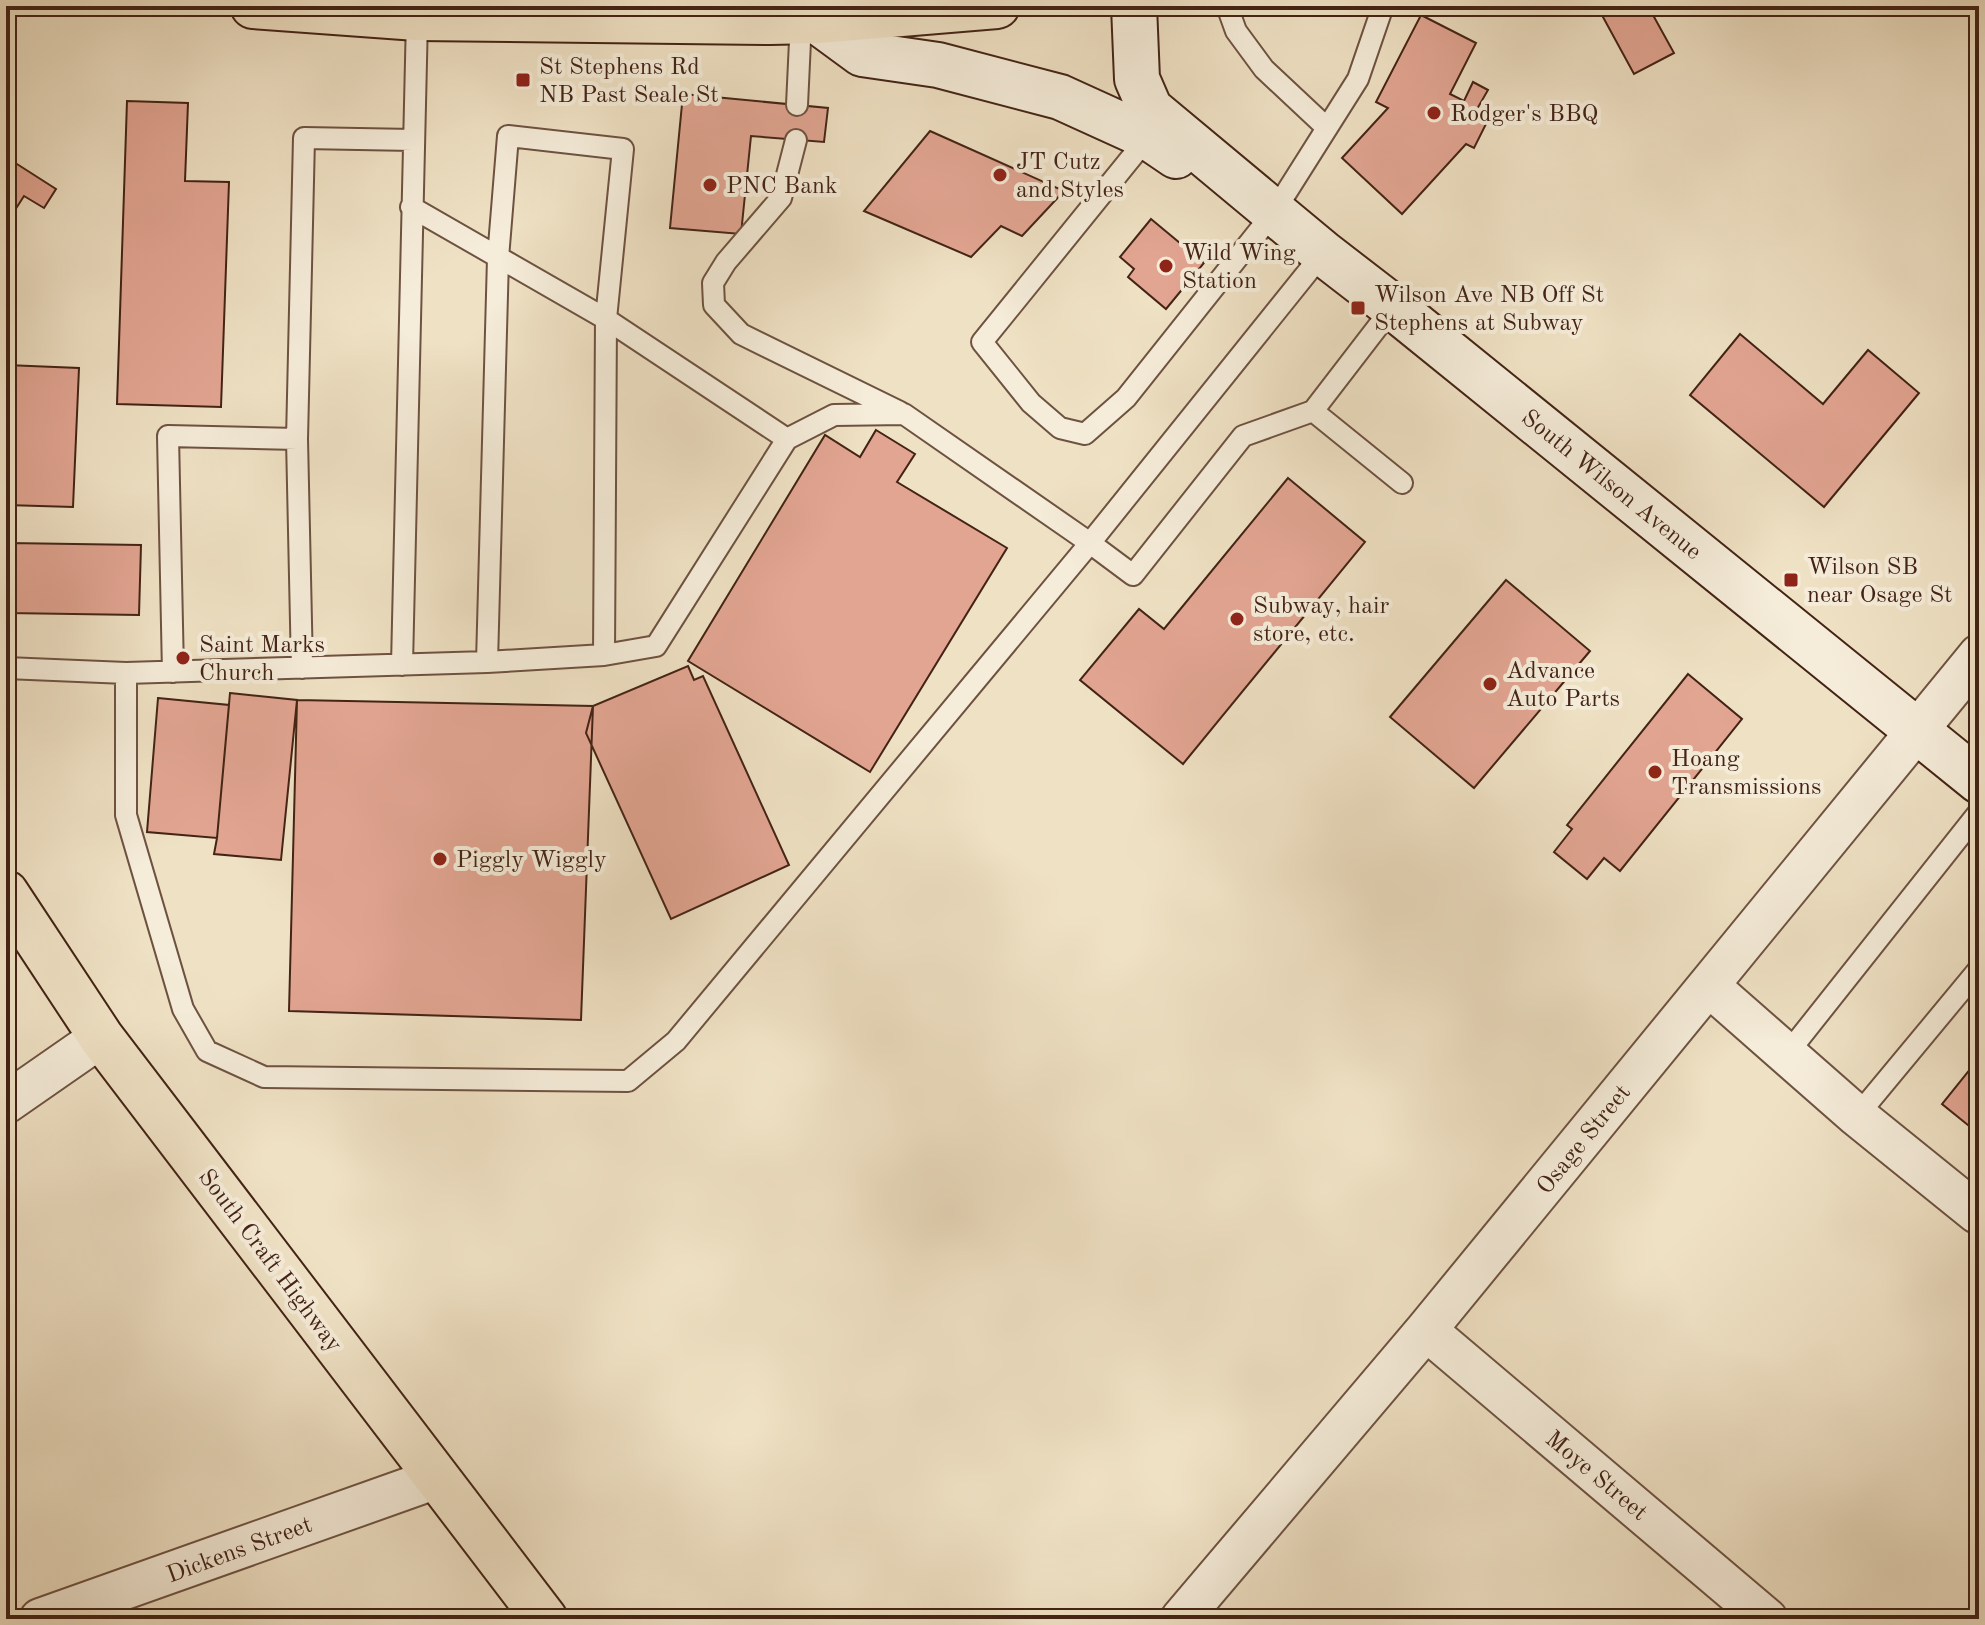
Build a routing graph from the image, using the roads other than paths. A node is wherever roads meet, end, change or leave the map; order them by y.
1 (253, 6) edge
2 (997, 6) edge
3 (1134, 6) edge
4 (1227, 6) edge
5 (1383, 6) edge
6 (905, 9) edge
7 (418, 12) edge
8 (809, 21) junction
9 (797, 105) dead end
10 (1327, 128) junction
11 (1148, 137) junction
12 (413, 140) junction
13 (796, 140) dead end
14 (1260, 200) junction
15 (411, 207) junction
16 (1323, 253) junction
17 (498, 258) junction
18 (1393, 307) junction
19 (606, 319) junction
20 (1313, 411) junction
21 (904, 414) junction
22 (297, 439) junction
23 (787, 439) junction
24 (1402, 483) dead end
25 (1090, 543) junction
26 (604, 655) junction
27 (1979, 655) edge
28 (487, 662) junction
29 (402, 665) junction
30 (6, 668) edge
31 (302, 668) junction
32 (173, 672) junction
33 (126, 673) junction
34 (1917, 730) junction
35 (1979, 781) edge
36 (1979, 812) edge
37 (6, 893) edge
38 (1979, 969) edge
39 (1709, 986) junction
40 (101, 1037) junction
41 (1787, 1054) junction
42 (6, 1103) edge
43 (1857, 1116) junction
44 (1979, 1212) edge
45 (1426, 1330) junction
46 (437, 1478) junction
47 (40, 1619) edge
48 (545, 1619) edge
49 (1181, 1619) edge
50 (1767, 1619) edge

1 - 7 main road
2 - 6 main road
3 - 14 main road, South Wilson Avenue
4 - 10 lane
5 - 10 lane
6 - 8 main road
7 - 8 main road
7 - 12 lane
8 - 9 lane
8 - 11 main road, South Wilson Avenue
10 - 14 lane
11 - 14 main road, South Wilson Avenue
11 - 14 lane
12 - 15 lane
12 - 22 lane
13 - 21 lane
14 - 16 main road, South Wilson Avenue
15 - 17 lane
15 - 29 lane
16 - 18 main road, South Wilson Avenue
16 - 25 lane
17 - 19 lane
17 - 19 lane
17 - 28 lane
18 - 20 lane
18 - 34 main road, South Wilson Avenue
19 - 23 lane
19 - 26 lane
20 - 24 lane
20 - 25 lane
21 - 23 lane
21 - 25 lane
22 - 31 lane
22 - 32 lane
23 - 26 lane
25 - 33 lane
26 - 28 lane
27 - 34 street, Osage Street
28 - 29 lane
29 - 31 lane
30 - 33 lane
31 - 32 lane
32 - 33 lane
34 - 35 main road, South Wilson Avenue
34 - 39 street, Osage Street
36 - 41 lane
37 - 40 main road, South Craft Highway
38 - 43 lane
39 - 41 street
39 - 45 street, Osage Street
40 - 42 street
40 - 46 main road, South Craft Highway
41 - 43 street
43 - 44 street
45 - 49 street, Osage Street
45 - 50 street, Moye Street
46 - 47 street, Dickens Street
46 - 48 main road, South Craft Highway

